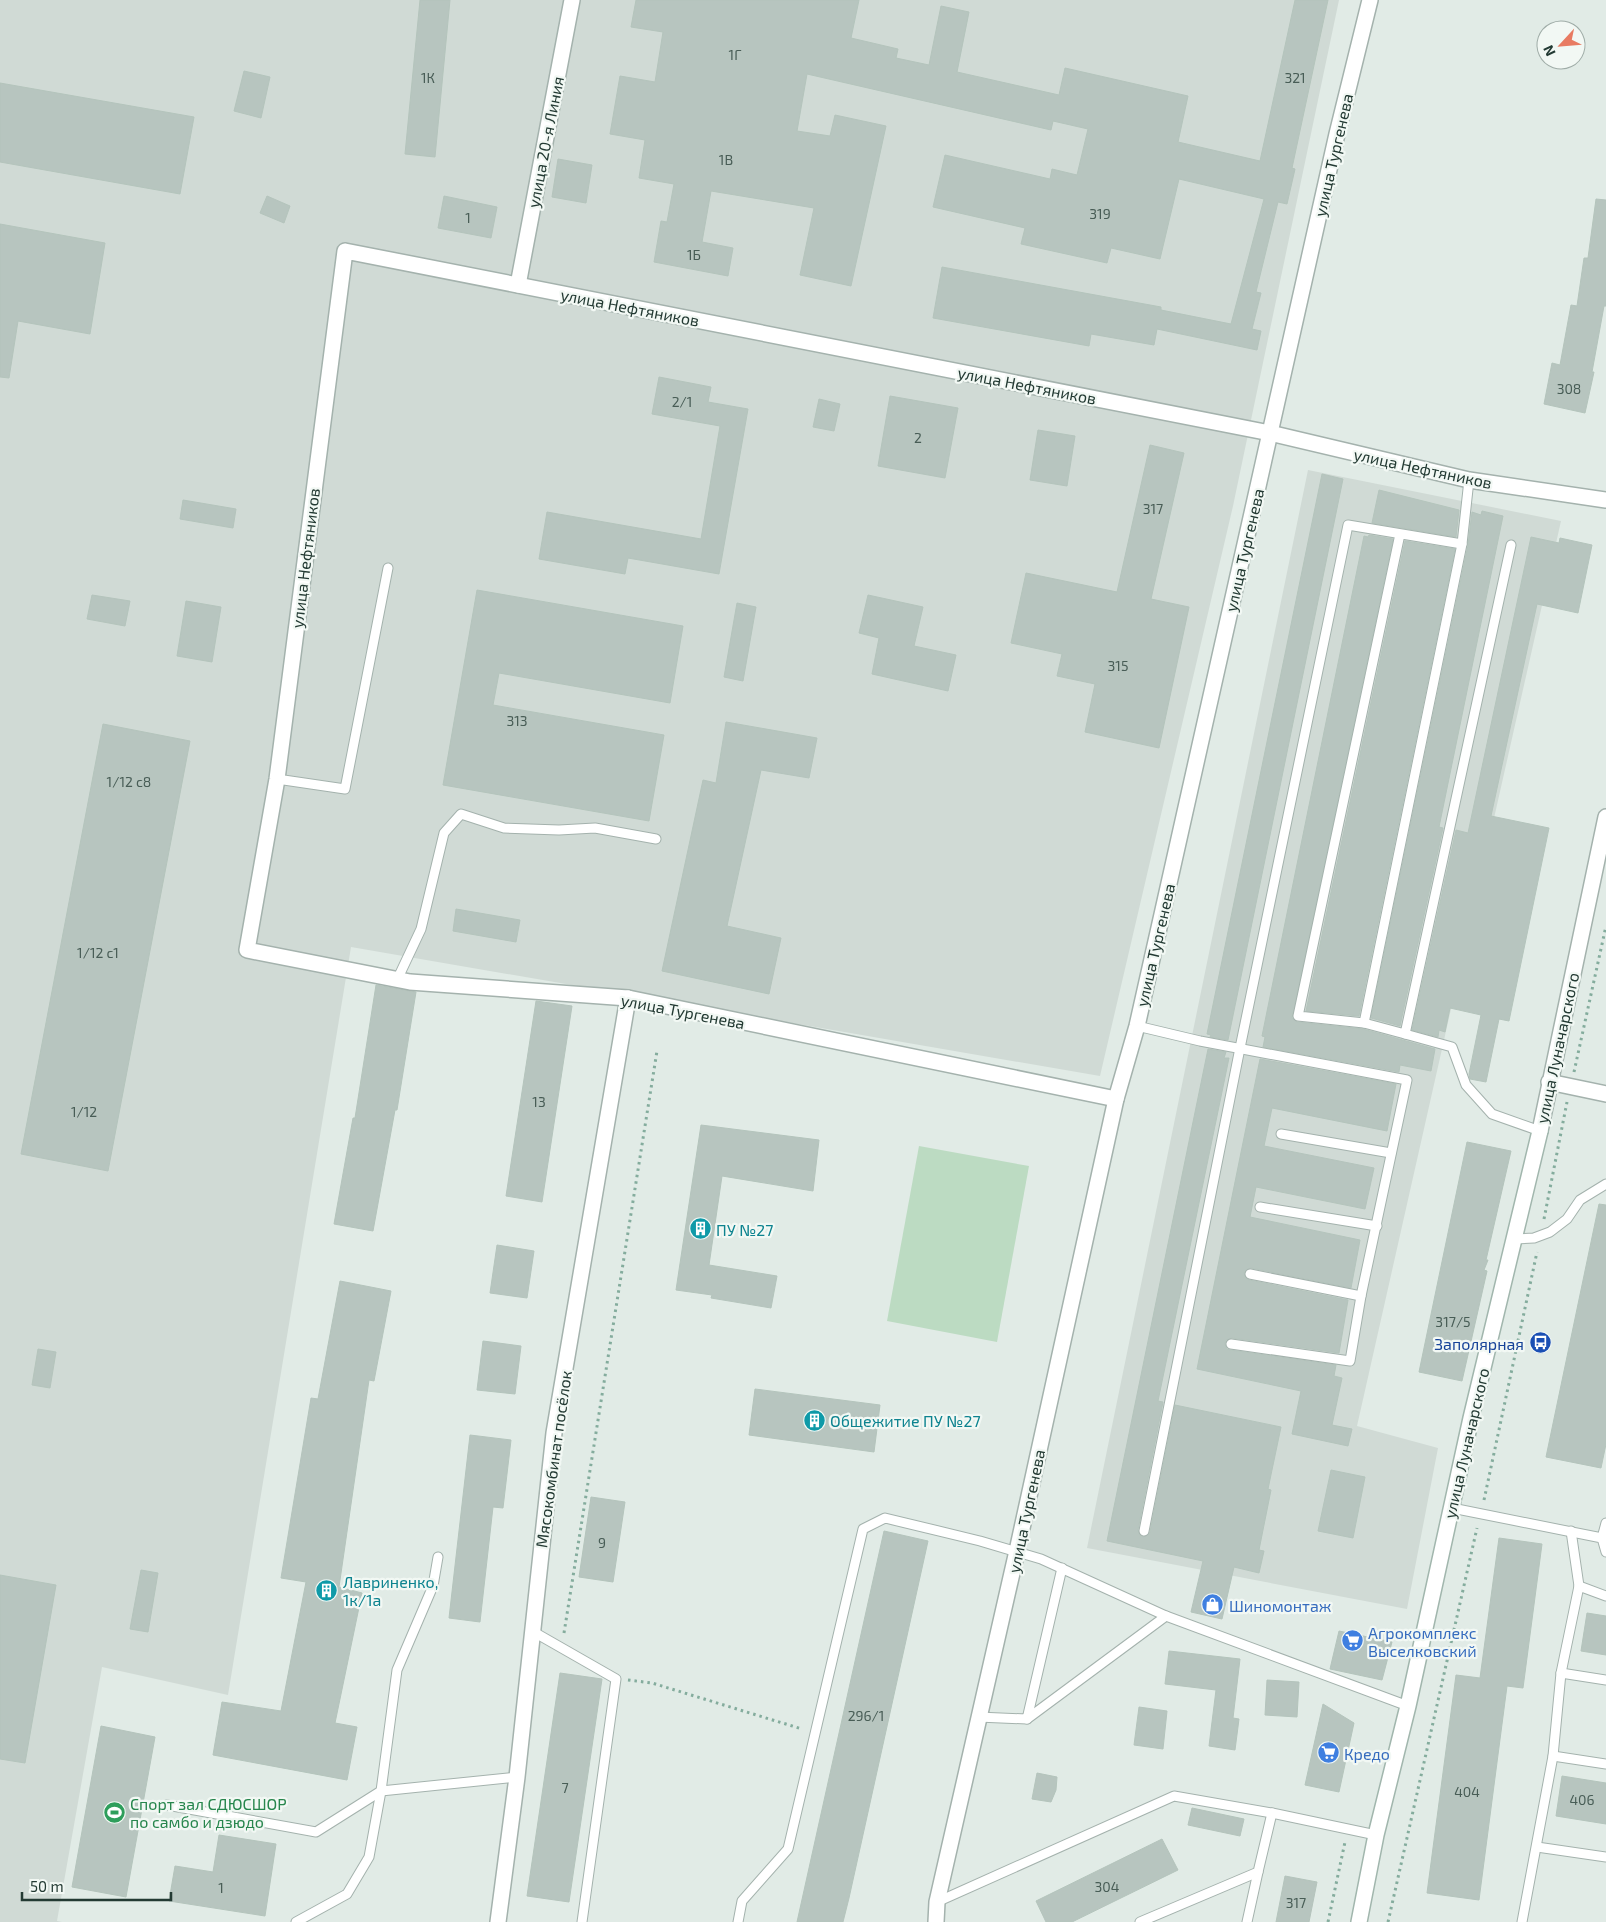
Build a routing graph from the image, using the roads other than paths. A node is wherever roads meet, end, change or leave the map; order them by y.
1 (572, 0) edge
2 (1370, 0) edge
3 (518, 285) junction
4 (1270, 433) junction
5 (1469, 480) junction
6 (1606, 500) edge
7 (1400, 534) junction
8 (1462, 544) junction
9 (1511, 545) dead end
10 (388, 568) dead end
11 (277, 779) junction
12 (1606, 817) edge
13 (656, 839) dead end
14 (247, 950) joint
15 (397, 980) junction
16 (628, 998) junction
17 (1364, 1023) junction
18 (1137, 1026) junction
19 (1405, 1034) junction
20 (1240, 1048) junction
21 (1549, 1082) junction
22 (1606, 1094) edge
23 (1116, 1099) junction
24 (1540, 1131) junction
25 (1281, 1134) dead end
26 (1391, 1153) junction
27 (1606, 1184) edge
28 (1260, 1207) dead end
29 (1377, 1226) junction
30 (1514, 1239) junction
31 (1250, 1274) dead end
32 (1361, 1296) junction
33 (1232, 1344) dead end
34 (1452, 1508) junction
35 (1606, 1523) edge
36 (1144, 1531) dead end
37 (1571, 1531) junction
38 (1602, 1538) junction
39 (1017, 1551) junction
40 (1606, 1552) edge
41 (438, 1557) dead end
42 (1062, 1568) junction
43 (1579, 1586) junction
44 (1606, 1596) edge
45 (1166, 1616) junction
46 (532, 1631) junction
47 (1561, 1673) junction
48 (1606, 1680) edge
49 (1408, 1706) junction
50 (978, 1717) junction
51 (1027, 1719) junction
52 (1553, 1756) junction
53 (1606, 1764) edge
54 (517, 1777) junction
55 (381, 1790) junction
56 (167, 1805) dead end
57 (1272, 1813) junction
58 (1376, 1836) junction
59 (1537, 1846) junction
60 (1606, 1857) edge
61 (1258, 1872) junction
62 (937, 1902) junction
63 (296, 1922) edge
64 (498, 1922) edge
65 (582, 1922) edge
66 (738, 1922) edge
67 (936, 1922) edge
68 (1140, 1922) edge
69 (1247, 1922) edge
70 (1359, 1922) edge
71 (1522, 1922) edge

1 - 3 street, улица 20-я Линия
2 - 4 street, улица Тургенева
3 - 4 street, улица Нефтяников
3 - 11 street, улица Нефтяников
4 - 5 street, улица Нефтяников
4 - 18 street, улица Тургенева
5 - 6 street, улица Нефтяников
5 - 8 lane
7 - 8 lane
7 - 17 lane
7 - 20 lane
8 - 17 lane
9 - 19 lane
10 - 11 lane
11 - 14 street, улица Нефтяников
12 - 21 street, улица Луначарского
13 - 15 lane
14 - 15 street, улица Тургенева
15 - 16 street, улица Тургенева
16 - 23 street, улица Тургенева
16 - 46 street, Мясокомбинат посёлок
17 - 19 lane
18 - 20 lane
18 - 23 street, улица Тургенева
19 - 24 lane
20 - 26 lane
20 - 36 lane
21 - 22 street
21 - 24 street, улица Луначарского
23 - 39 street, улица Тургенева
24 - 30 street, улица Луначарского
25 - 26 lane
26 - 29 lane
27 - 30 lane
28 - 29 lane
29 - 32 lane
30 - 34 street, улица Луначарского
31 - 32 lane
32 - 33 lane
34 - 37 lane
34 - 49 street, улица Луначарского
35 - 38 lane
37 - 38 lane
37 - 43 lane
38 - 40 lane
39 - 42 lane
39 - 50 street, улица Тургенева
39 - 66 lane
41 - 55 lane
42 - 45 lane
42 - 51 lane
43 - 44 lane
43 - 47 lane
45 - 49 lane
45 - 51 lane
46 - 54 street, Мясокомбинат посёлок
46 - 65 lane
47 - 48 lane
47 - 52 lane
49 - 58 street, улица Луначарского
50 - 51 lane
50 - 62 street, улица Тургенева
52 - 53 lane
52 - 59 lane
54 - 55 lane
54 - 64 street, Мясокомбинат посёлок
55 - 56 lane
55 - 63 lane
57 - 58 lane
57 - 61 lane
57 - 62 lane
58 - 70 street, улица Луначарского
59 - 60 lane
59 - 71 lane
61 - 68 lane
61 - 69 lane
62 - 67 street, улица Тургенева

